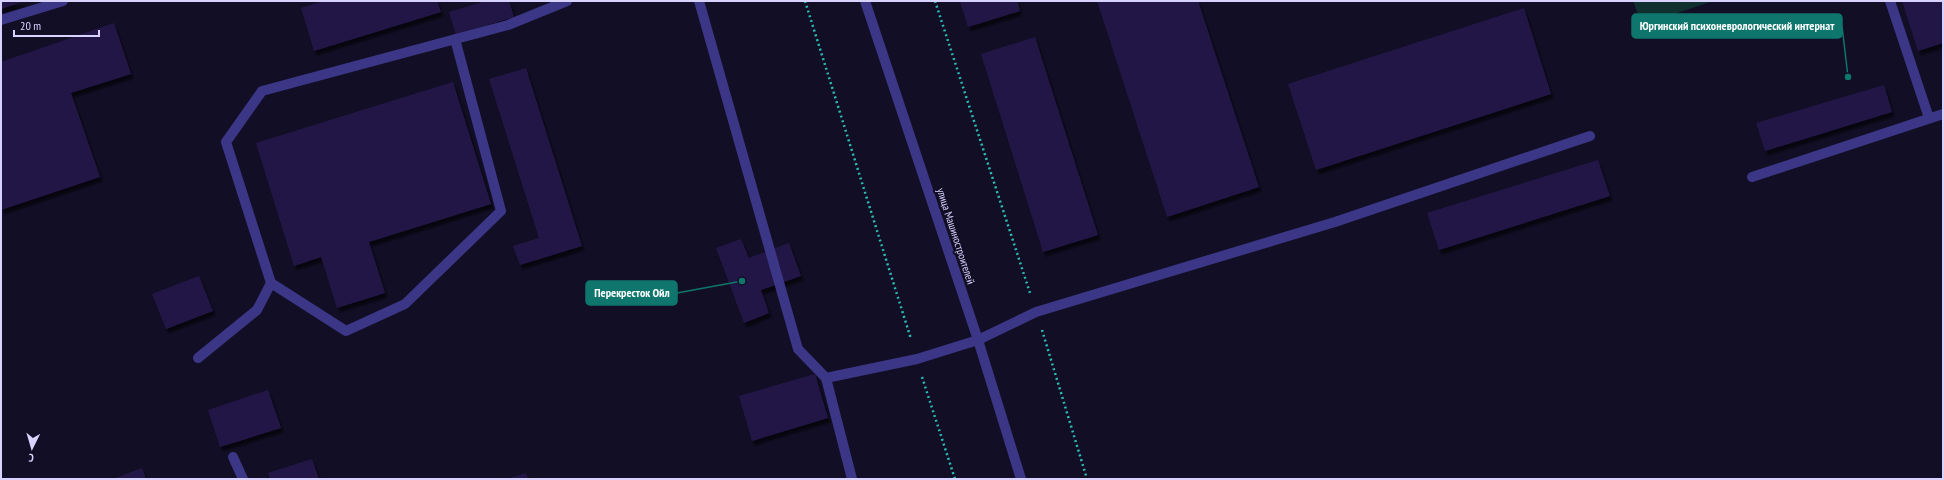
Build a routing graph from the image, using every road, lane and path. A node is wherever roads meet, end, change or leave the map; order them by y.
1 (63, 1) edge
2 (567, 1) edge
3 (699, 1) edge
4 (805, 1) edge
5 (866, 1) edge
6 (935, 1) edge
7 (1890, 1) edge
8 (1, 20) edge
9 (455, 39) junction
10 (1943, 114) edge
11 (1929, 118) junction
12 (1590, 136) dead end
13 (1752, 177) dead end
14 (271, 283) junction
15 (1036, 312) junction
16 (978, 340) junction
17 (198, 358) dead end
18 (917, 359) junction
19 (826, 378) junction
20 (233, 457) dead end
21 (243, 479) edge
22 (852, 479) edge
23 (955, 479) edge
24 (1021, 479) edge
25 (1087, 479) edge

1 - 8 street
2 - 9 street
3 - 19 street
4 - 18 path
5 - 16 street, улица Машиностроителей
6 - 15 path
7 - 11 street
9 - 14 street
9 - 14 street
10 - 11 street
11 - 13 street
12 - 15 street
14 - 17 street
15 - 16 street
15 - 25 path
16 - 18 street
16 - 24 street, улица Машиностроителей
18 - 19 street
18 - 23 path
19 - 22 street
20 - 21 street

